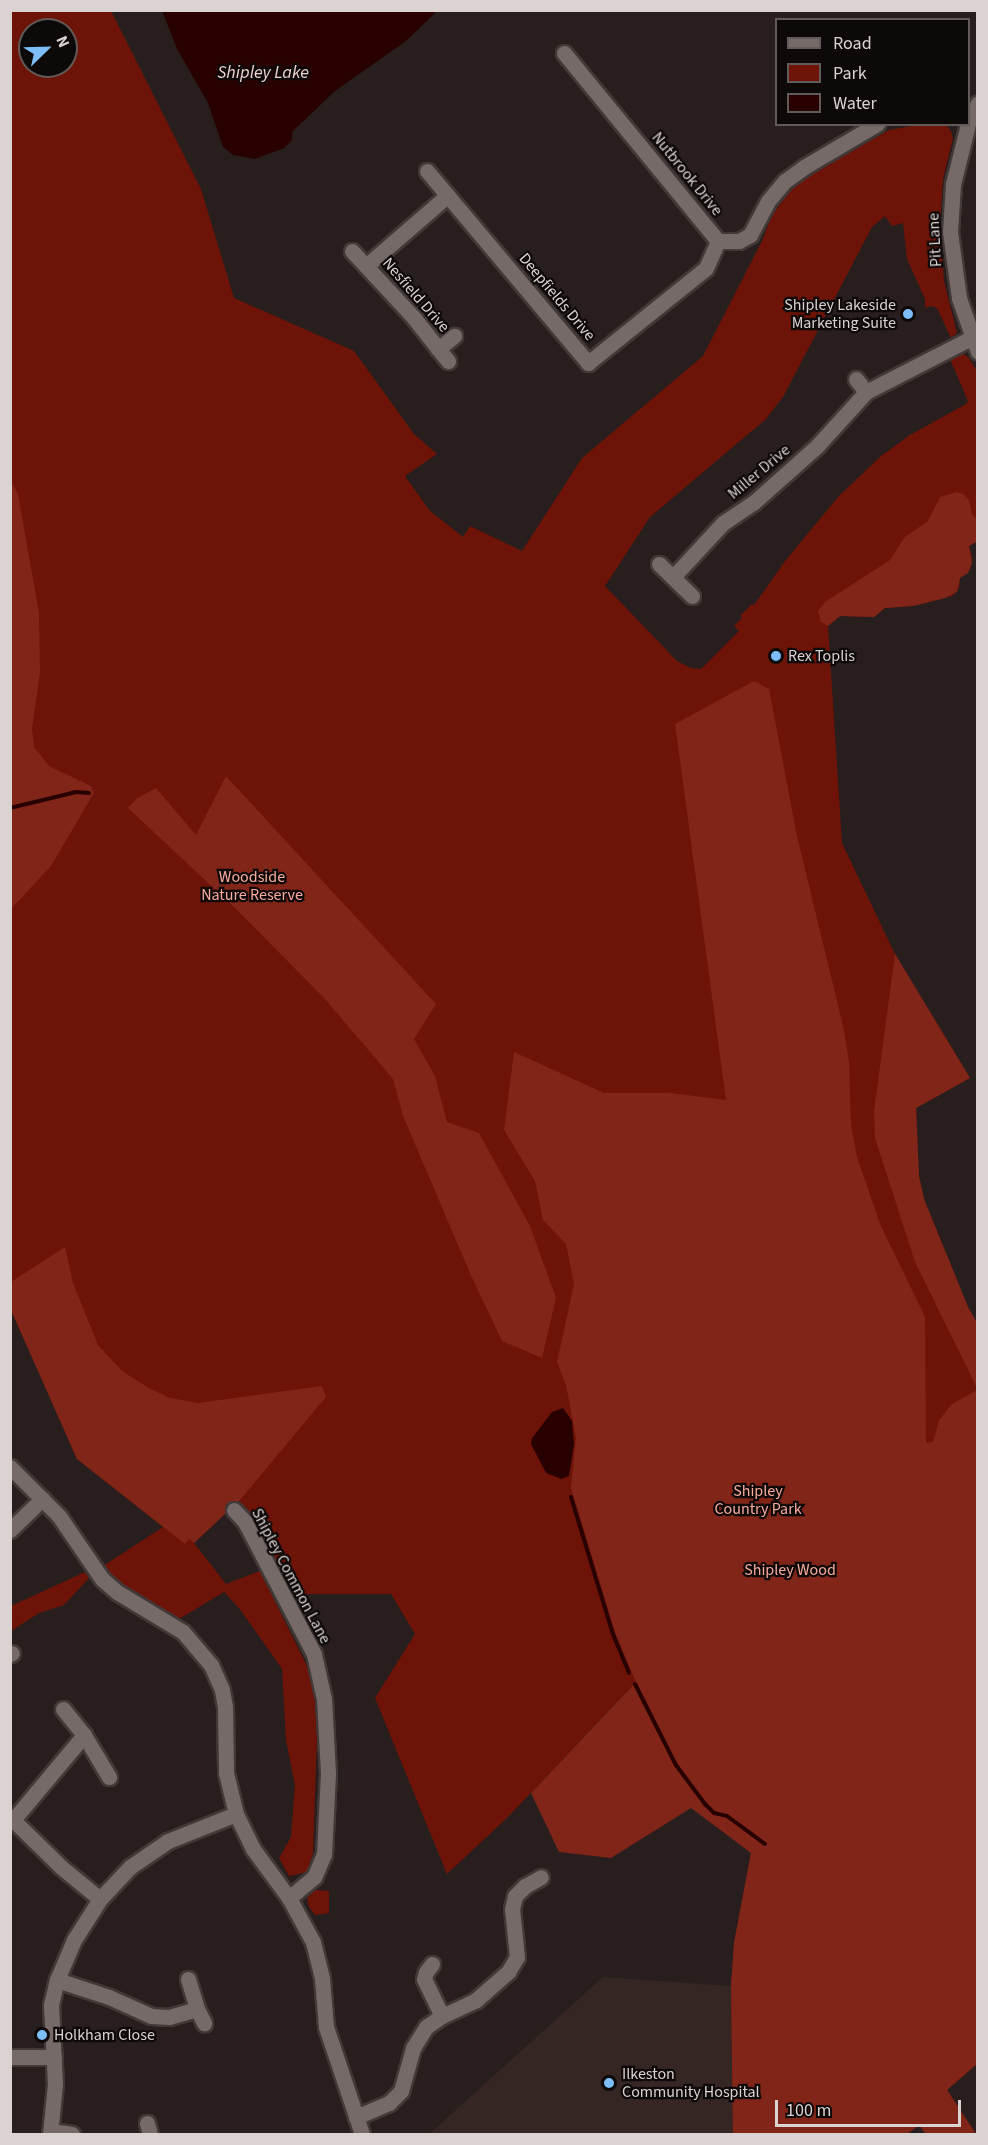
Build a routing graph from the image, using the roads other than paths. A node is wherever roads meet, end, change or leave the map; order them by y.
1 (564, 53) dead end
2 (978, 103) edge
3 (970, 119) edge
4 (874, 126) edge
5 (968, 126) edge
6 (427, 171) dead end
7 (448, 195) junction
8 (718, 241) junction
9 (352, 251) dead end
10 (366, 266) junction
11 (454, 336) dead end
12 (974, 345) edge
13 (856, 379) dead end
14 (866, 392) junction
15 (659, 564) dead end
16 (673, 578) junction
17 (692, 596) dead end
18 (10, 1467) edge
19 (42, 1499) junction
20 (234, 1510) dead end
21 (10, 1530) edge
22 (63, 1709) dead end
23 (84, 1735) junction
24 (109, 1778) dead end
25 (236, 1814) junction
26 (12, 1818) edge
27 (541, 1877) dead end
28 (288, 1898) junction
29 (100, 1899) junction
30 (432, 1964) dead end
31 (188, 1979) dead end
32 (57, 1980) junction
33 (196, 2009) junction
34 (442, 2016) junction
35 (204, 2023) dead end
36 (10, 2057) edge
37 (54, 2057) junction
38 (356, 2117) junction
39 (51, 2133) edge
40 (72, 2134) edge
41 (362, 2134) edge

1 - 8 street, Nutbrook Drive
2 - 3 street, Pit Lane
4 - 8 street, Nutbrook Drive
5 - 12 street, Pit Lane
6 - 7 street, Deepfields Drive
7 - 8 street, Deepfields Drive
7 - 10 street, Nesfield Drive
9 - 10 street, Nesfield Drive
10 - 11 street, Nesfield Drive
12 - 14 street, Miller Drive
13 - 14 street
14 - 16 street, Miller Drive
15 - 16 street
16 - 17 street
18 - 19 street
19 - 21 street
19 - 25 street
20 - 28 street, Shipley Common Lane
22 - 23 street
23 - 24 street
23 - 26 street
25 - 28 street
25 - 29 street
26 - 29 street
27 - 34 street
28 - 38 street
29 - 32 street
30 - 34 street
31 - 33 street
32 - 33 street
32 - 37 street
33 - 35 street
34 - 38 street
36 - 37 street
37 - 39 street
38 - 41 street
39 - 40 street

